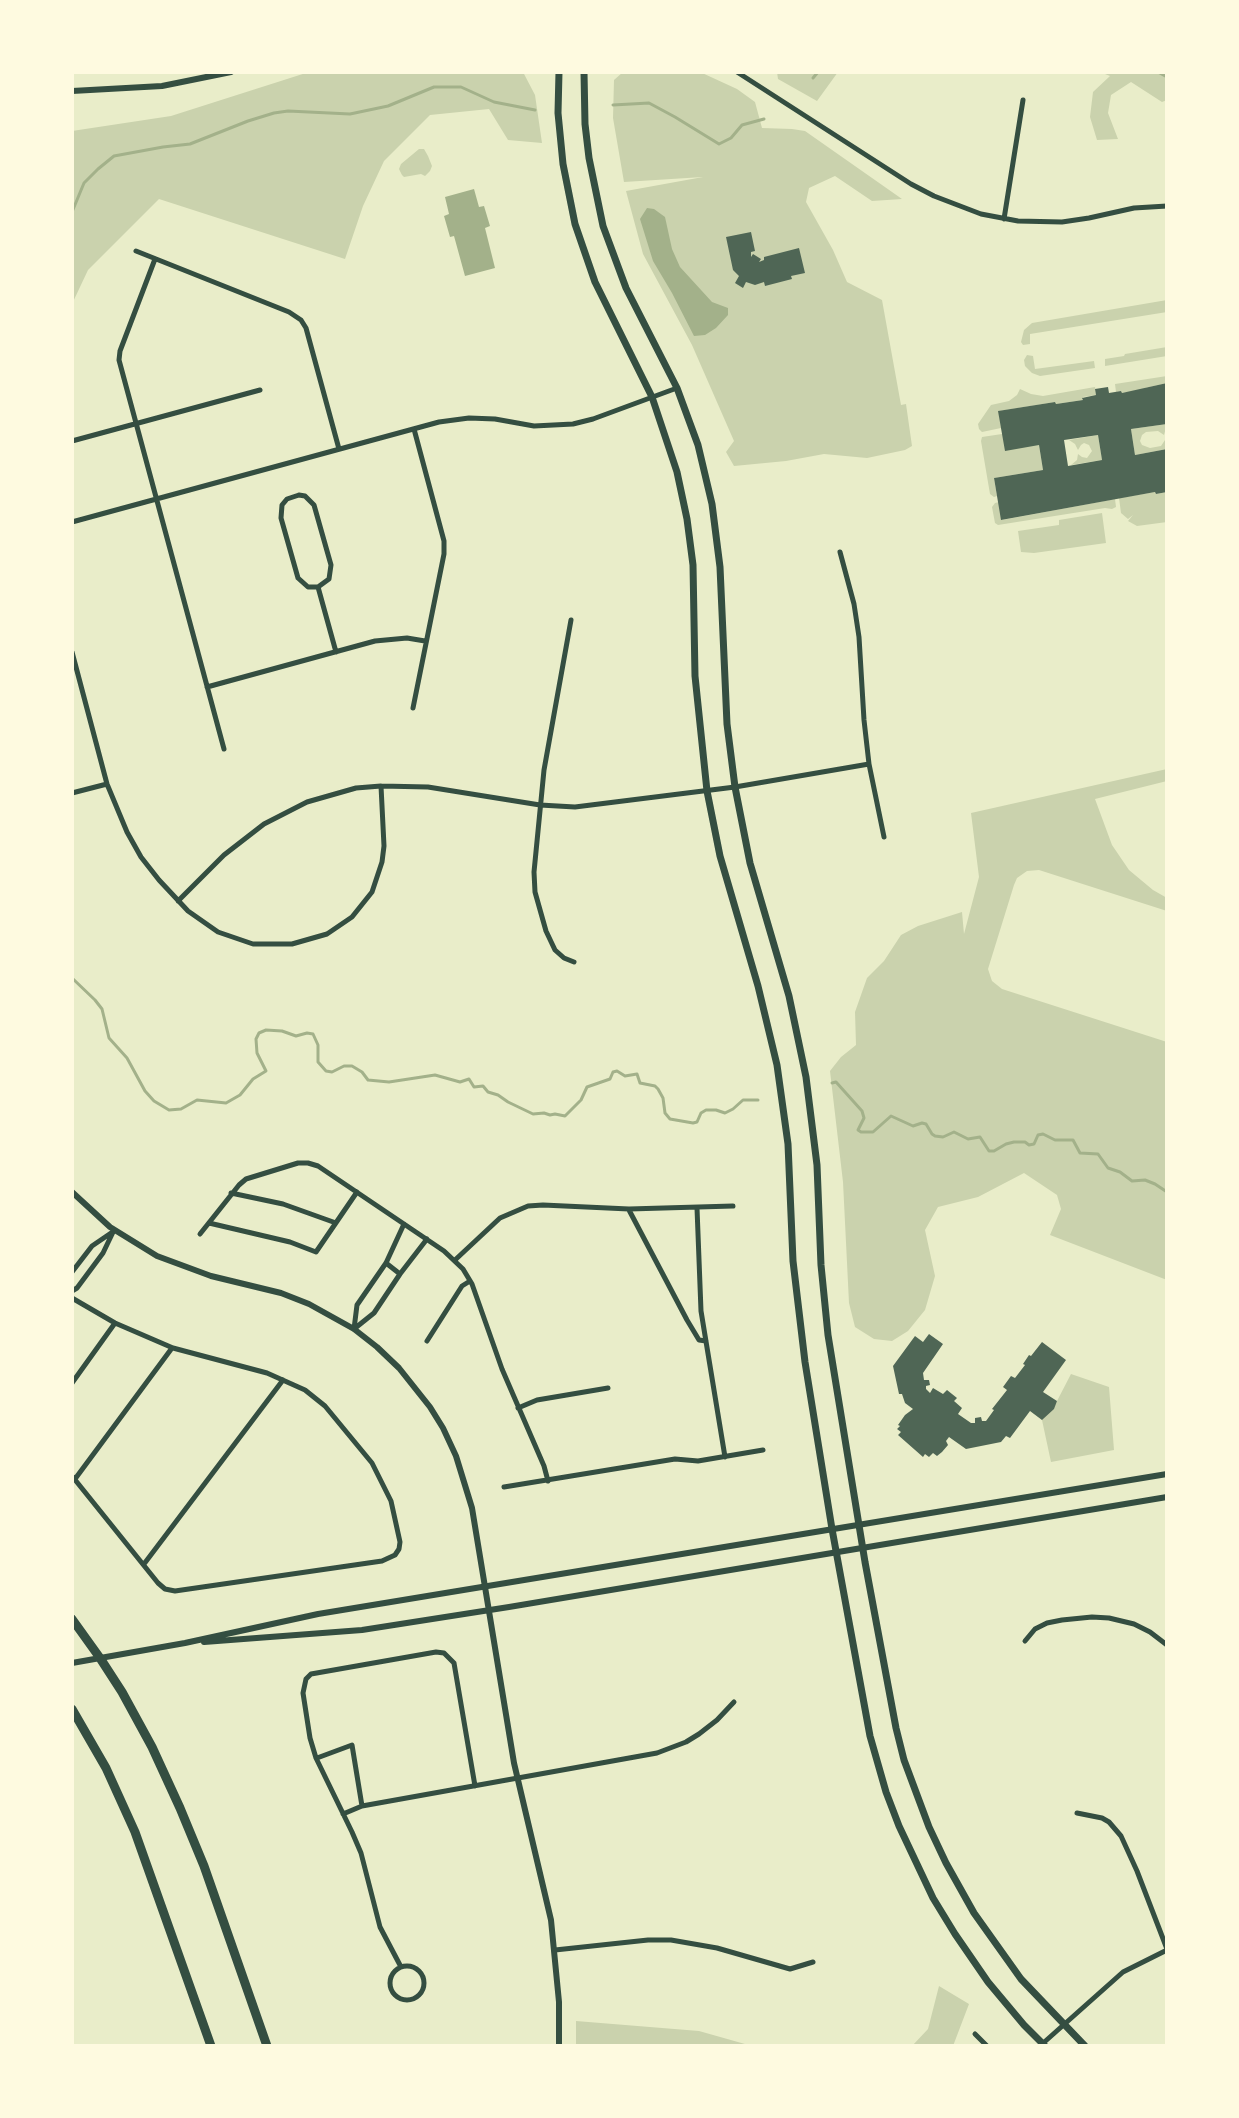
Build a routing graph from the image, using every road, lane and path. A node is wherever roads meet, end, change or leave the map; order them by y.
1 (231, 72) edge
2 (559, 72) edge
3 (584, 72) edge
4 (737, 72) edge
5 (72, 91) edge
6 (1023, 100) dead end
7 (1167, 206) edge
8 (1004, 219) junction
9 (136, 251) dead end
10 (155, 259) junction
11 (677, 388) junction
12 (260, 390) dead end
13 (652, 397) junction
14 (136, 424) junction
15 (414, 429) junction
16 (72, 441) edge
17 (339, 449) junction
18 (156, 499) junction
19 (72, 522) edge
20 (840, 552) dead end
21 (318, 587) junction
22 (571, 620) dead end
23 (425, 641) junction
24 (72, 652) edge
25 (336, 652) junction
26 (207, 687) junction
27 (413, 708) dead end
28 (224, 749) dead end
29 (869, 764) junction
30 (107, 784) junction
31 (381, 786) junction
32 (735, 787) junction
33 (707, 791) junction
34 (72, 793) edge
35 (540, 805) junction
36 (884, 837) dead end
37 (178, 901) junction
38 (574, 962) dead end
39 (72, 1192) edge
40 (357, 1192) junction
41 (231, 1193) junction
42 (733, 1206) dead end
43 (697, 1207) junction
44 (629, 1209) junction
45 (209, 1223) junction
46 (336, 1223) junction
47 (404, 1224) junction
48 (114, 1230) junction
49 (200, 1234) dead end
50 (427, 1239) junction
51 (455, 1260) junction
52 (386, 1263) junction
53 (72, 1272) edge
54 (400, 1274) junction
55 (470, 1281) junction
56 (72, 1291) edge
57 (72, 1298) edge
58 (115, 1323) junction
59 (354, 1329) junction
60 (427, 1341) dead end
61 (706, 1341) junction
62 (173, 1348) junction
63 (283, 1380) junction
64 (72, 1383) edge
65 (608, 1388) dead end
66 (518, 1408) junction
67 (763, 1450) dead end
68 (725, 1457) junction
69 (1167, 1474) edge
70 (73, 1478) edge
71 (548, 1481) junction
72 (504, 1487) dead end
73 (1167, 1497) edge
74 (860, 1524) junction
75 (832, 1529) junction
76 (864, 1548) junction
77 (836, 1552) junction
78 (144, 1564) junction
79 (484, 1587) junction
80 (489, 1610) junction
81 (72, 1619) edge
82 (1025, 1641) dead end
83 (185, 1643) junction
84 (1167, 1645) edge
85 (72, 1663) edge
86 (734, 1702) dead end
87 (72, 1709) edge
88 (316, 1758) junction
89 (518, 1778) junction
90 (475, 1786) junction
91 (362, 1806) junction
92 (1077, 1813) dead end
93 (343, 1814) junction
94 (555, 1950) junction
95 (1167, 1950) edge
96 (813, 1962) dead end
97 (401, 1967) junction
98 (1063, 2025) junction
99 (975, 2034) dead end
100 (1043, 2045) edge
101 (211, 2046) edge
102 (267, 2046) edge
103 (559, 2046) edge
104 (987, 2046) edge
105 (1085, 2046) edge

1 - 5 street
2 - 13 main road
3 - 11 main road
4 - 8 street
6 - 8 street
7 - 8 street
9 - 10 street
10 - 14 street
10 - 17 street
11 - 13 street
11 - 32 main road
12 - 14 street
13 - 15 street
13 - 33 main road
14 - 16 street
14 - 18 street
15 - 17 street
15 - 23 street
17 - 18 street
18 - 19 street
18 - 26 street
20 - 29 street
21 - 21 street
21 - 25 street
22 - 35 street
23 - 25 street
23 - 27 street
24 - 30 street
25 - 26 street
26 - 28 street
29 - 32 street
29 - 36 street
30 - 34 street
30 - 37 street
31 - 35 street
31 - 37 street
31 - 37 street
32 - 33 street
32 - 74 main road
33 - 35 street
33 - 75 main road
35 - 38 street
39 - 48 street
40 - 41 street
40 - 46 street
40 - 47 street
41 - 45 street
41 - 46 street
42 - 43 street
43 - 44 street
43 - 61 street
44 - 51 street
44 - 61 street
45 - 46 street
45 - 49 street
47 - 50 street
47 - 52 street
48 - 53 street
48 - 56 street
48 - 59 street
50 - 51 street
50 - 54 street
51 - 55 street
52 - 54 street
52 - 59 street
54 - 59 street
55 - 60 street
55 - 66 street
57 - 58 street
58 - 62 street
58 - 64 street
59 - 79 street
61 - 68 street
62 - 63 street
62 - 70 street
63 - 78 street
63 - 78 street
65 - 66 street
66 - 71 street
67 - 68 street
68 - 71 street
69 - 74 street
70 - 78 street
71 - 72 street
73 - 76 street
74 - 75 street
74 - 76 main road
75 - 77 main road
75 - 79 street
76 - 77 street
76 - 98 main road
77 - 80 street
77 - 100 main road
79 - 80 street
79 - 83 street
80 - 83 street
80 - 89 street
81 - 102 highway
82 - 84 street
83 - 85 street
86 - 89 street
87 - 101 highway
88 - 90 street
88 - 91 street
88 - 93 street
89 - 90 street
89 - 94 street
90 - 91 street
91 - 93 street
92 - 95 street
93 - 97 street
94 - 96 street
94 - 103 street
95 - 98 street
97 - 97 street
98 - 100 street
98 - 105 main road
99 - 104 street

